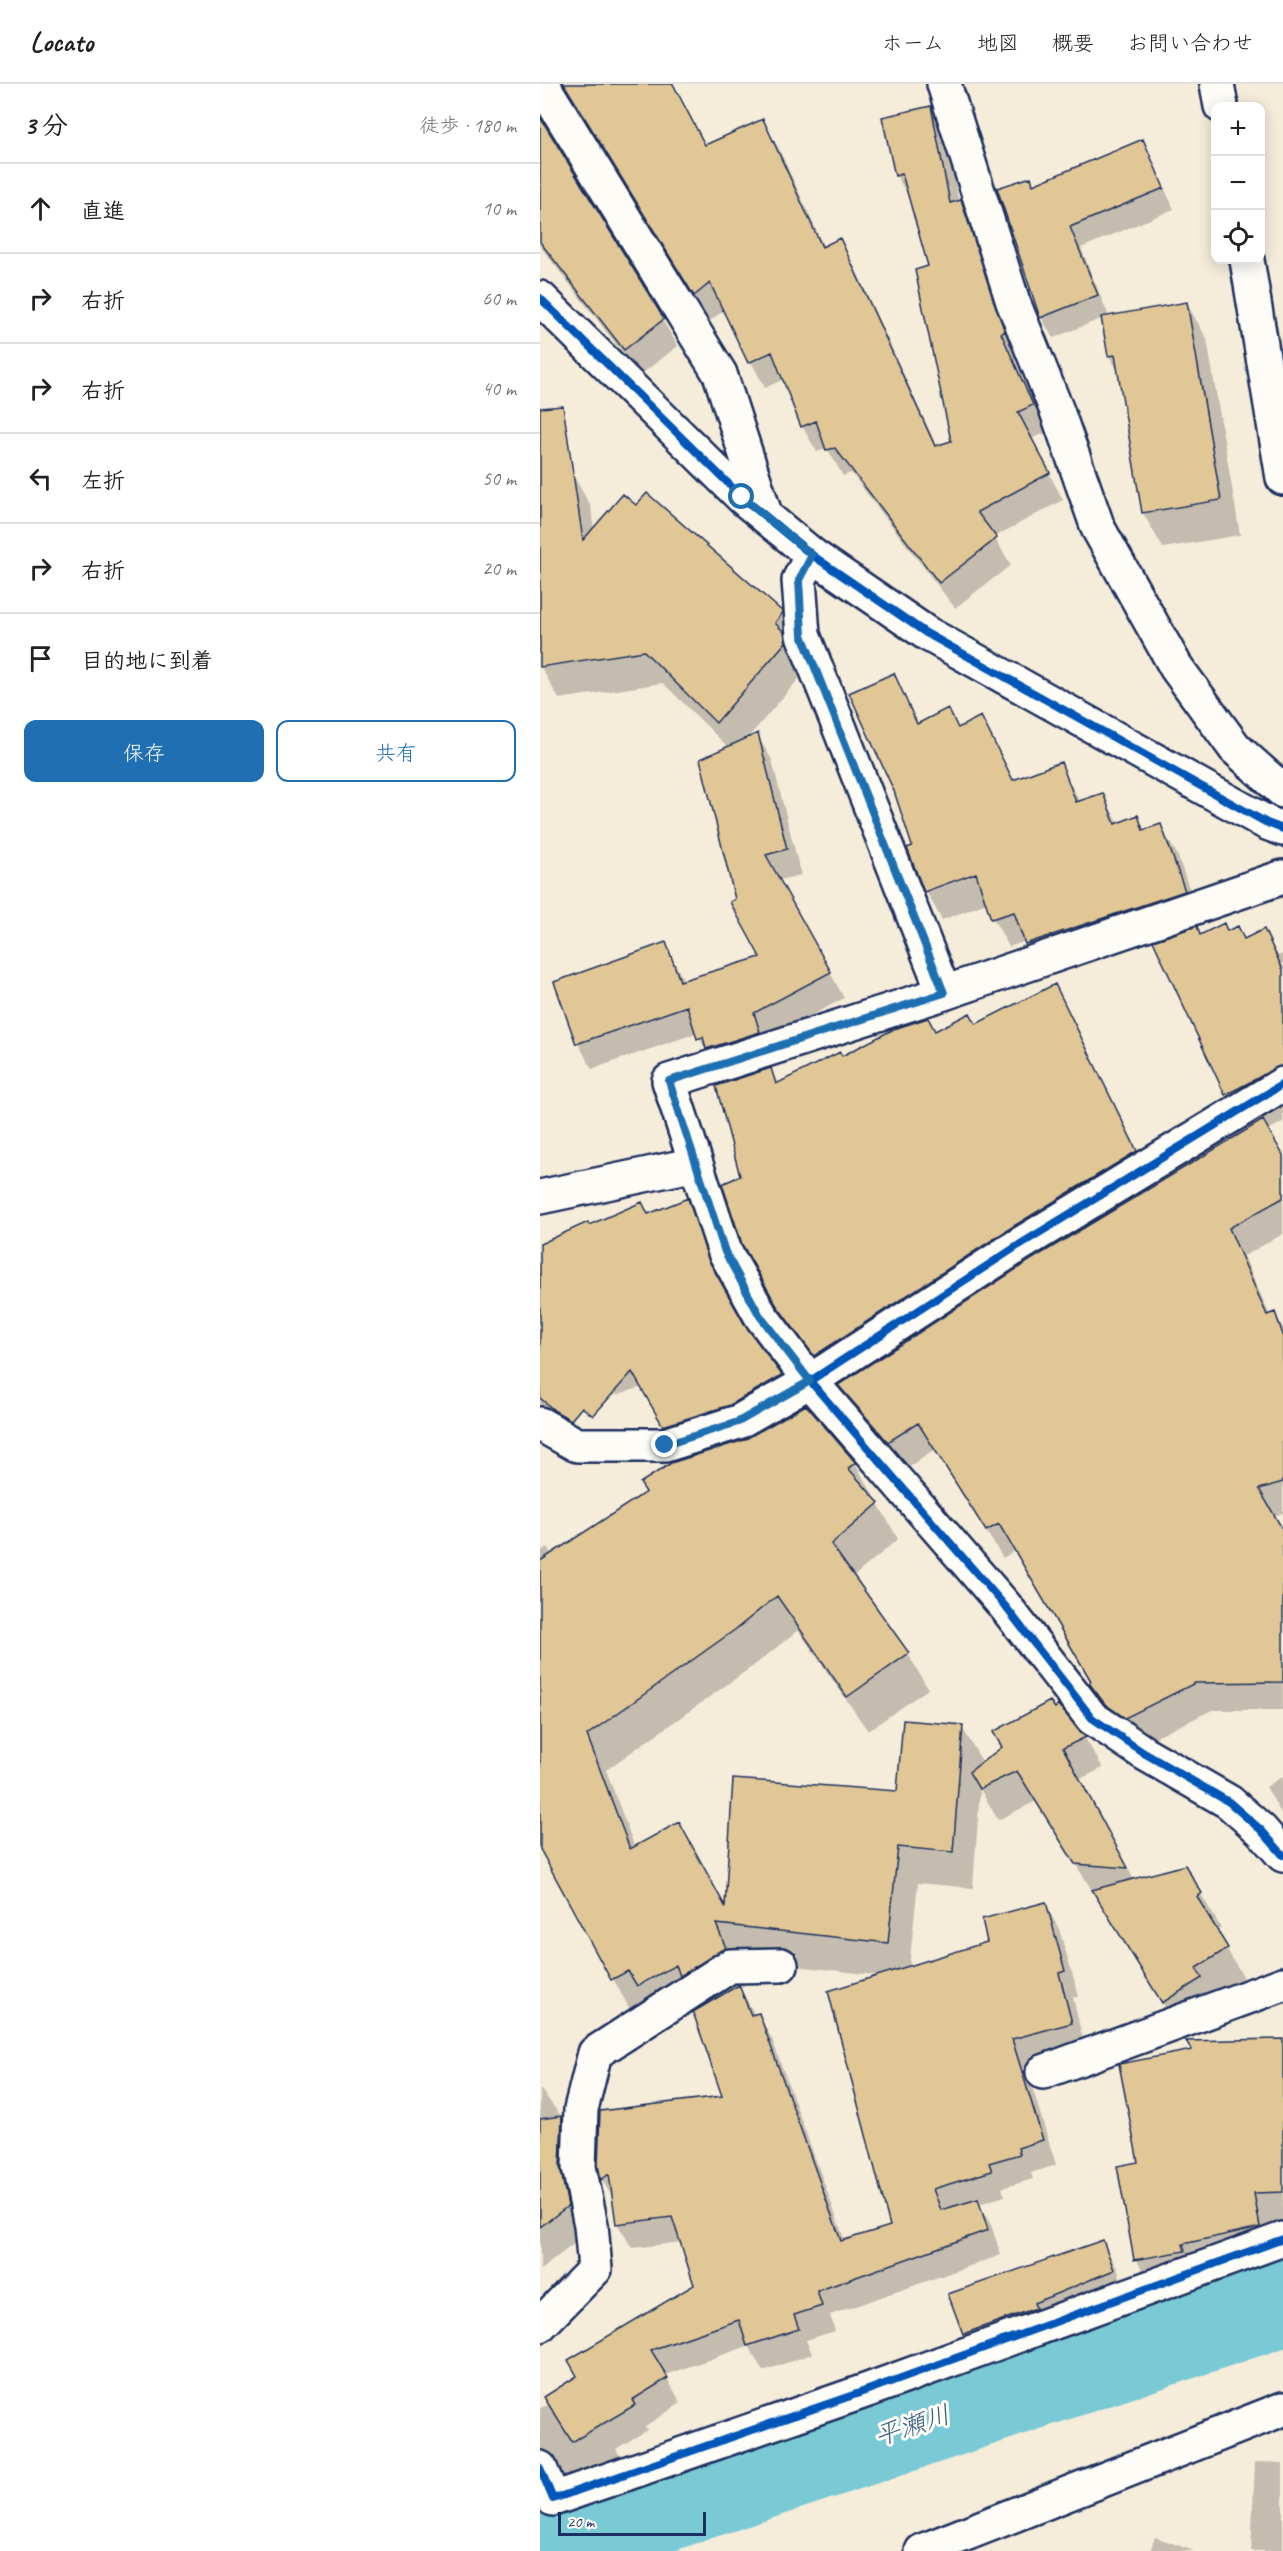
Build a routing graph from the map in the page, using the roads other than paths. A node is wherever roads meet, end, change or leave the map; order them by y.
1 (542, 84) edge
2 (944, 84) edge
3 (1217, 84) edge
4 (1220, 102) edge
5 (1248, 264) edge
6 (540, 298) edge
7 (1280, 435) edge
8 (1283, 477) edge
9 (766, 517) junction
10 (812, 555) junction
11 (1283, 791) edge
12 (1283, 829) edge
13 (1283, 877) edge
14 (944, 993) junction
15 (1283, 1084) edge
16 (696, 1164) junction
17 (540, 1197) edge
18 (810, 1381) junction
19 (540, 1424) edge
20 (1283, 1855) edge
21 (781, 1965) dead end
22 (1283, 1984) edge
23 (1043, 2072) dead end
24 (1283, 2239) edge
25 (540, 2325) edge
26 (1283, 2409) edge
27 (540, 2468) edge
28 (922, 2551) edge

1 - 9 street
2 - 11 street
3 - 4 street
5 - 7 street
6 - 9 street
7 - 8 street
9 - 10 street
10 - 12 street
10 - 14 street
13 - 14 street
14 - 16 street
15 - 18 street
16 - 17 street
16 - 18 street
18 - 19 street
18 - 20 street
21 - 25 street
22 - 23 street
24 - 27 street
26 - 28 street

